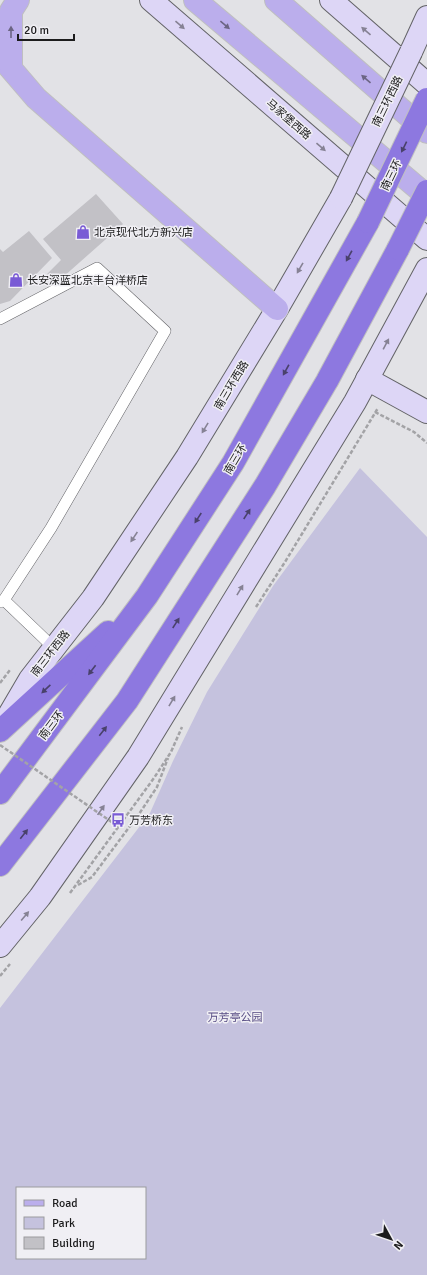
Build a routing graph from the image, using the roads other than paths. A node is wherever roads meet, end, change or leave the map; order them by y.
1 (18, 0) edge
2 (151, 0) edge
3 (195, 0) edge
4 (276, 0) edge
5 (331, 0) edge
6 (427, 17) edge
7 (5, 61) edge
8 (427, 84) edge
9 (427, 99) edge
10 (427, 132) edge
11 (427, 191) edge
12 (427, 196) edge
13 (427, 239) edge
14 (426, 270) edge
15 (277, 309) junction
16 (0, 319) edge
17 (367, 378) junction
18 (427, 412) edge
19 (147, 596) junction
20 (2, 601) edge
21 (54, 648) junction
22 (0, 731) edge
23 (0, 793) edge
24 (0, 864) edge
25 (0, 946) edge

7 -> 1 main road
2 -> 13 street, 马家堡西路
3 -> 12 main road
10 -> 4 main road
8 -> 5 street
6 -> 15 street, 南三环西路, bridge
7 - 15 main road
9 -> 19 highway, 南三环, bridge
24 -> 11 highway, bridge
17 -> 14 street
15 -> 21 street, 南三环西路
16 - 20 lane
17 - 18 street
25 -> 17 street
19 -> 22 highway
19 -> 23 highway, 南三环
20 - 21 lane
21 - 22 street, 南三环西路

